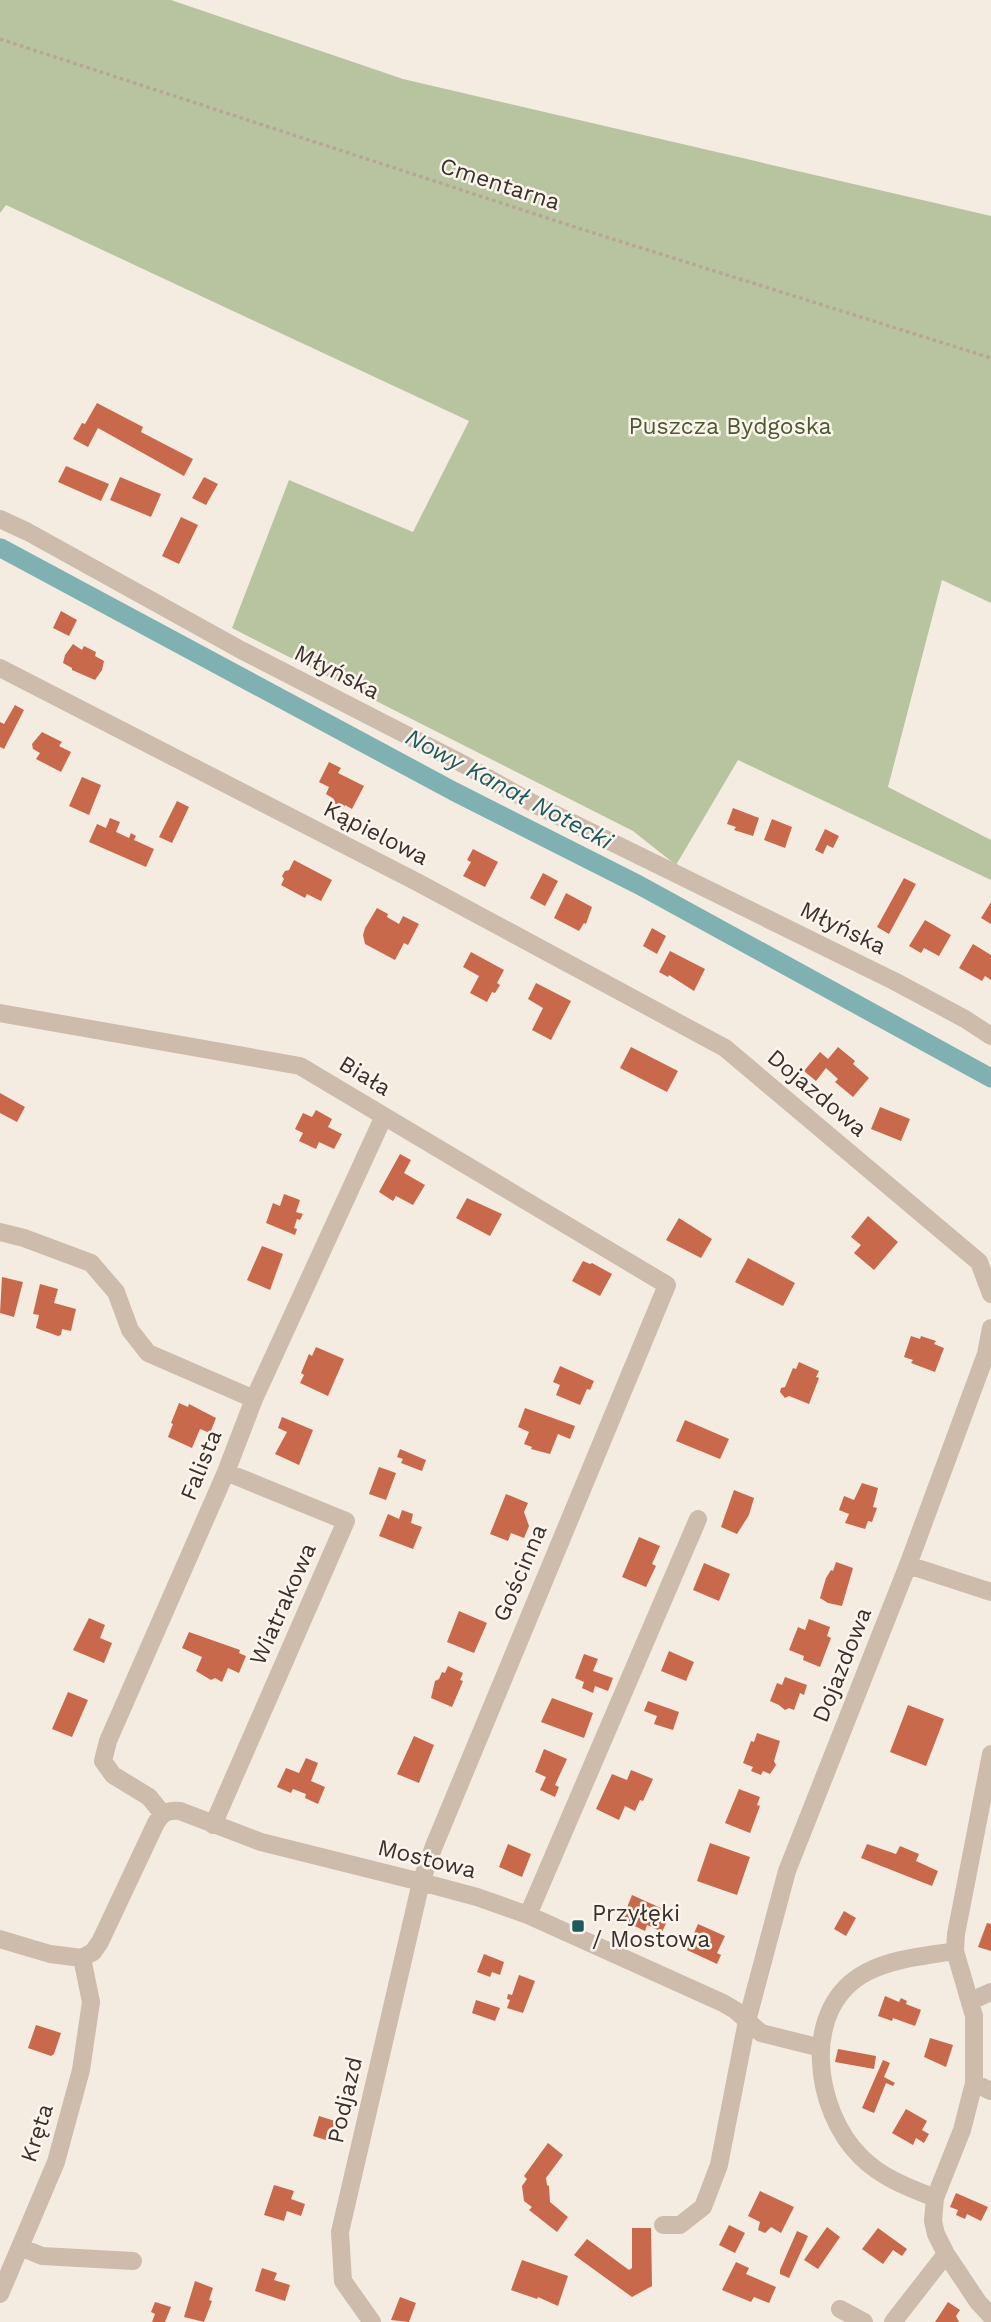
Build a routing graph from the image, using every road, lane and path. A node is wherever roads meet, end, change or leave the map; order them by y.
1 (0, 39) edge
2 (991, 358) edge
3 (0, 519) edge
4 (0, 668) edge
5 (0, 1013) edge
6 (991, 1036) edge
7 (725, 1048) joint
8 (384, 1116) junction
9 (0, 1232) edge
10 (667, 1285) joint
11 (991, 1294) edge
12 (991, 1328) edge
13 (254, 1399) junction
14 (226, 1472) junction
15 (698, 1519) dead end
16 (908, 1564) junction
17 (991, 1592) edge
18 (991, 1754) edge
19 (162, 1814) junction
20 (214, 1825) junction
21 (421, 1882) junction
22 (528, 1915) junction
23 (0, 1939) edge
24 (955, 1951) junction
25 (82, 1958) junction
26 (991, 1992) edge
27 (971, 2001) junction
28 (747, 2021) junction
29 (821, 2048) junction
30 (974, 2083) junction
31 (991, 2091) edge
32 (935, 2198) junction
33 (663, 2225) dead end
34 (20, 2247) junction
35 (946, 2254) junction
36 (133, 2261) dead end
37 (0, 2294) edge
38 (840, 2309) dead end
39 (991, 2316) edge
40 (372, 2322) edge
41 (864, 2322) edge
42 (893, 2322) edge

1 - 2 path, Cmentarna
3 - 6 street, Młyńska
4 - 7 street, Kąpielowa
5 - 8 street, Biała
7 - 11 street, Dojazdowa
8 - 10 street, Biała
8 - 13 street, Falista
9 - 13 street
10 - 21 street, Gościnna
12 - 16 street, Dojazdowa
13 - 14 street, Falista
14 - 19 street, Falista
14 - 20 street, Wiatrakowa
15 - 22 street
16 - 17 street
16 - 28 street, Dojazdowa
18 - 24 street
19 - 20 street, Mostowa
19 - 25 street
20 - 21 street, Mostowa
21 - 22 street, Mostowa
21 - 40 street, Podjazd
22 - 28 street, Mostowa
23 - 25 street
24 - 27 street
24 - 29 street
25 - 34 street, Kręta
26 - 27 street
27 - 30 street
28 - 29 street, Mostowa
28 - 33 street, Dojazdowa
29 - 32 street
30 - 31 street
30 - 32 street
32 - 35 street
34 - 36 street
34 - 37 street, Kręta
35 - 39 street
35 - 42 street
38 - 41 street

